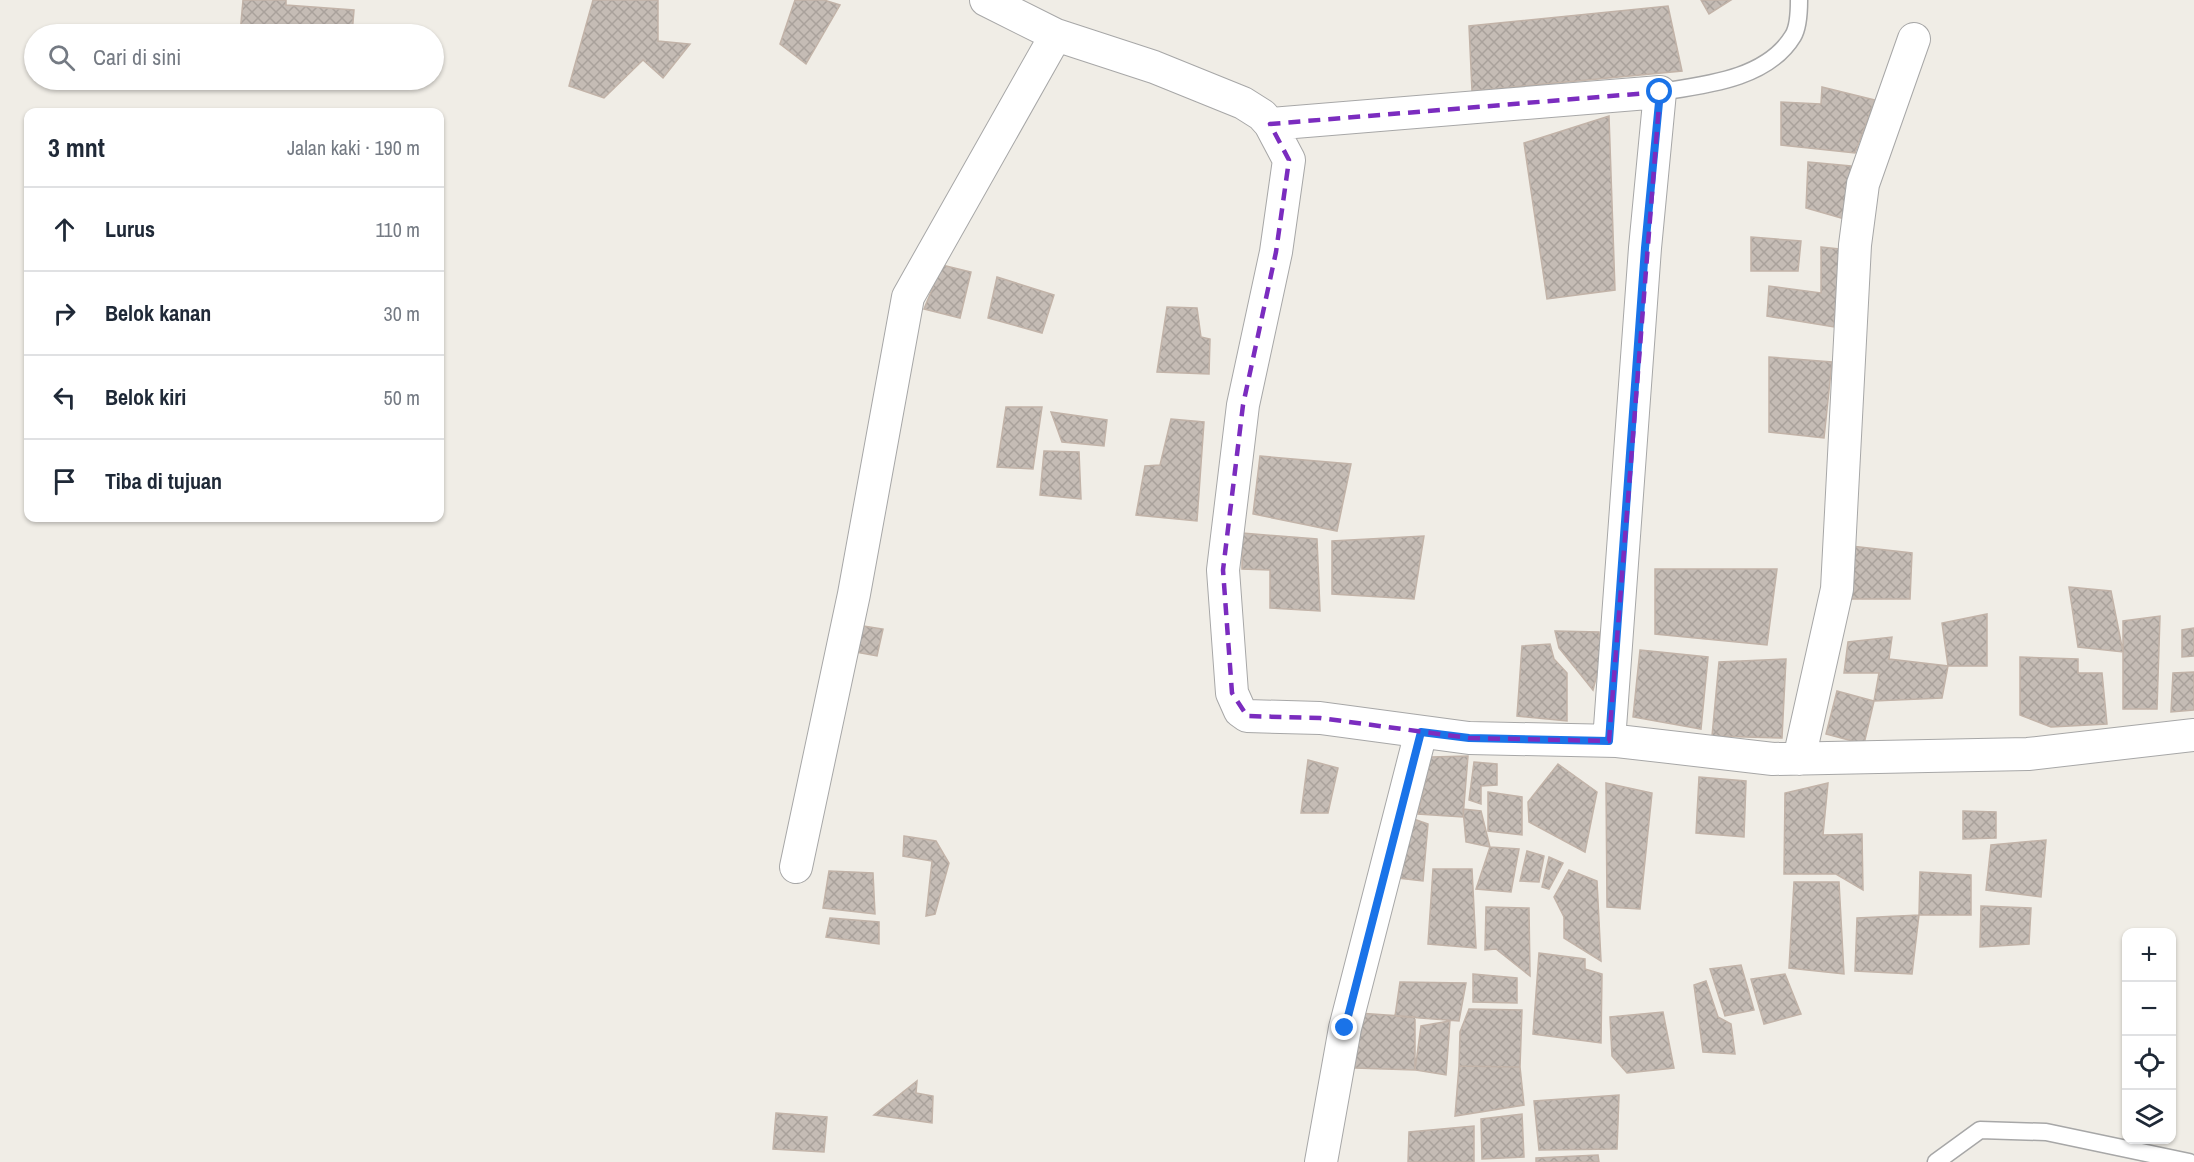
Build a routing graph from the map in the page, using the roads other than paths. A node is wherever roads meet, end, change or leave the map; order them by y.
1 (986, 0) edge
2 (1799, 0) edge
3 (1056, 35) junction
4 (1914, 39) dead end
5 (1660, 92) junction
6 (1270, 124) junction
7 (1421, 732) junction
8 (2194, 735) edge
9 (1609, 741) junction
10 (1799, 759) junction
11 (796, 867) dead end
12 (1321, 1162) edge
13 (1936, 1162) edge
14 (2189, 1162) edge

1 - 3 street
2 - 5 lane
3 - 6 street
3 - 11 street
4 - 10 street
5 - 6 street
5 - 9 street
6 - 7 street
7 - 9 street
7 - 12 street
8 - 10 street
9 - 10 street
13 - 14 lane

